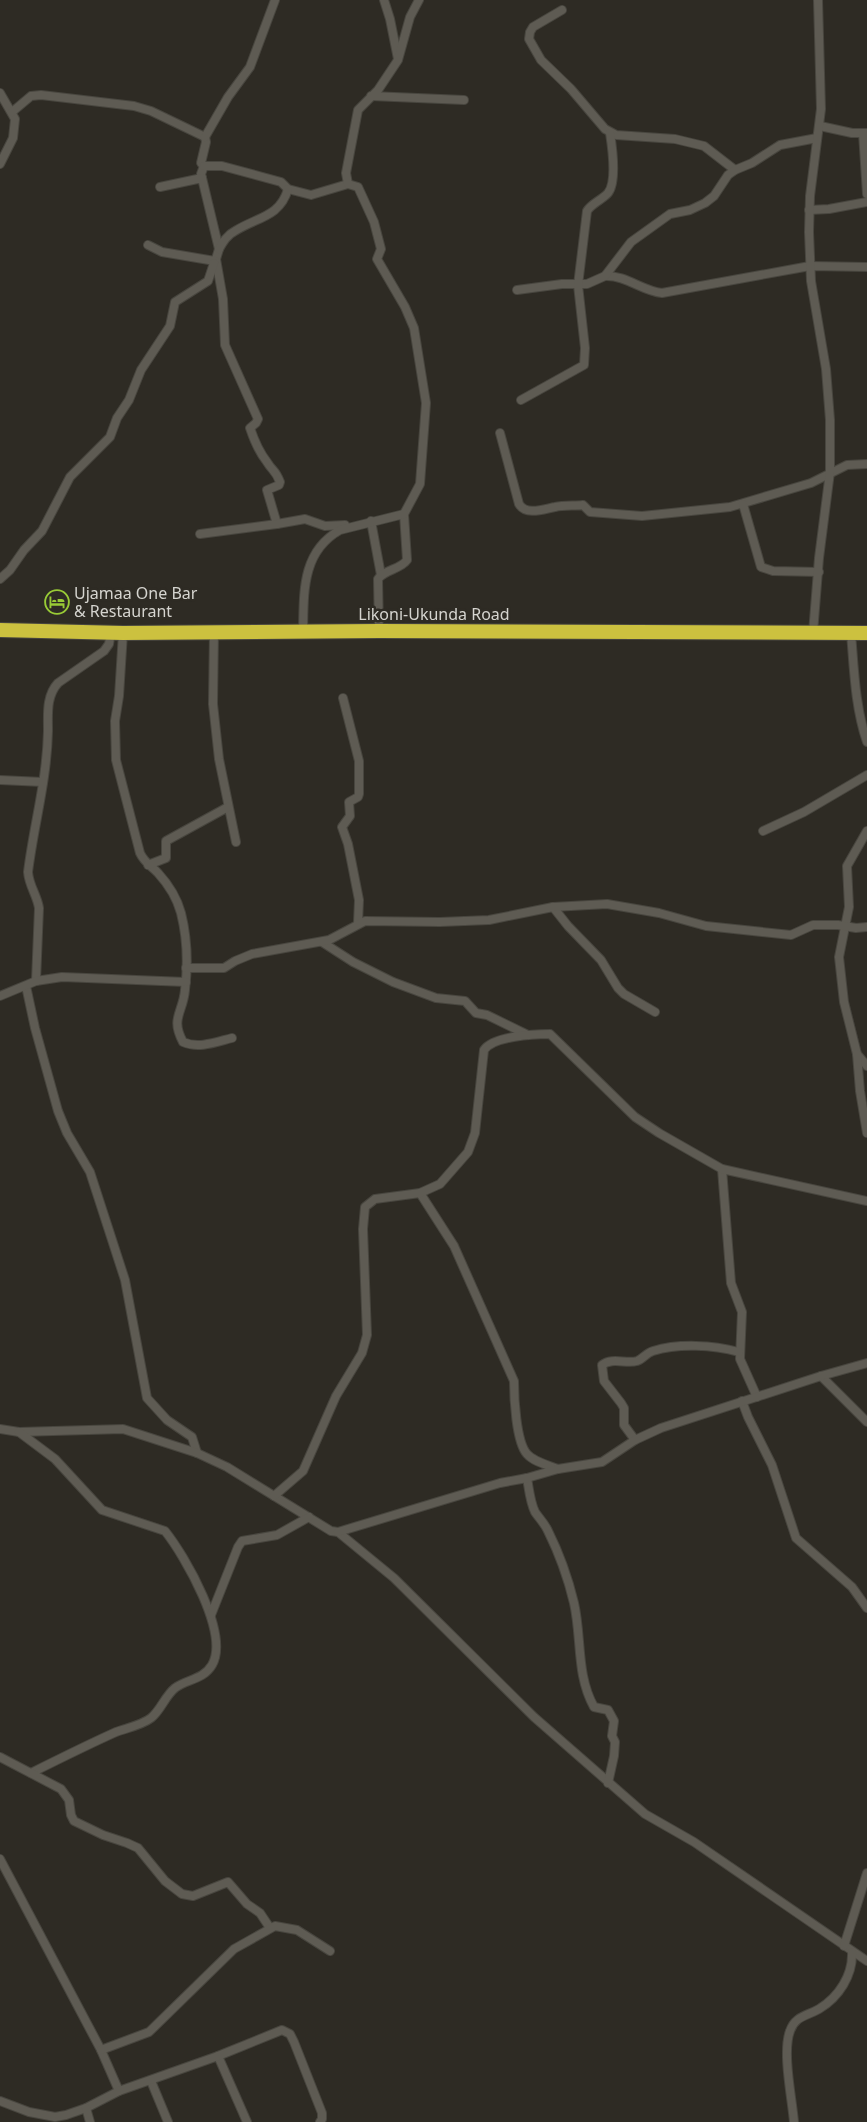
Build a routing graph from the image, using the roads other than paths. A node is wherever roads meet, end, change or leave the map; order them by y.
1 (275, 0) edge
2 (384, 0) edge
3 (419, 0) edge
4 (818, 0) edge
5 (562, 10) dead end
6 (398, 60) junction
7 (0, 93) edge
8 (371, 96) junction
9 (464, 100) dead end
10 (12, 112) junction
11 (820, 126) junction
12 (610, 133) junction
13 (865, 133) edge
14 (205, 137) junction
15 (817, 138) junction
16 (0, 164) edge
17 (204, 166) junction
18 (735, 170) junction
19 (202, 178) junction
20 (348, 184) junction
21 (160, 187) dead end
22 (288, 189) junction
23 (867, 194) edge
24 (867, 202) edge
25 (809, 210) junction
26 (148, 246) dead end
27 (219, 248) junction
28 (215, 260) junction
29 (810, 266) junction
30 (867, 267) edge
31 (605, 276) junction
32 (578, 285) junction
33 (517, 290) dead end
34 (521, 400) dead end
35 (500, 433) dead end
36 (867, 464) edge
37 (830, 472) junction
38 (743, 504) junction
39 (404, 514) junction
40 (371, 521) junction
41 (277, 524) junction
42 (352, 525) junction
43 (200, 534) dead end
44 (819, 572) junction
45 (381, 575) junction
46 (0, 579) edge
47 (0, 630) edge
48 (214, 631) junction
49 (379, 631) junction
50 (303, 632) junction
51 (117, 633) junction
52 (813, 633) junction
53 (851, 633) junction
54 (867, 633) edge
55 (343, 698) dead end
56 (867, 742) edge
57 (867, 775) edge
58 (0, 780) edge
59 (44, 782) junction
60 (228, 807) junction
61 (763, 831) dead end
62 (867, 831) edge
63 (236, 842) dead end
64 (148, 865) junction
65 (553, 906) junction
66 (358, 923) junction
67 (846, 926) junction
68 (867, 927) edge
69 (322, 942) junction
70 (186, 968) junction
71 (36, 981) junction
72 (186, 982) junction
73 (26, 986) junction
74 (0, 996) edge
75 (655, 1012) dead end
76 (528, 1035) junction
77 (232, 1038) dead end
78 (857, 1054) junction
79 (867, 1066) edge
80 (867, 1133) edge
81 (722, 1169) junction
82 (420, 1193) junction
83 (867, 1201) edge
84 (739, 1352) junction
85 (867, 1363) edge
86 (821, 1376) junction
87 (757, 1397) junction
88 (742, 1401) junction
89 (867, 1422) edge
90 (0, 1429) edge
91 (20, 1432) junction
92 (635, 1440) junction
93 (197, 1453) junction
94 (558, 1469) junction
95 (527, 1478) junction
96 (274, 1496) junction
97 (309, 1517) junction
98 (338, 1532) junction
99 (867, 1608) edge
100 (211, 1615) junction
101 (0, 1757) edge
102 (31, 1773) junction
103 (608, 1782) junction
104 (0, 1859) edge
105 (867, 1872) edge
106 (270, 1928) junction
107 (844, 1946) junction
108 (330, 1951) dead end
109 (852, 1952) junction
110 (867, 1961) edge
111 (101, 2050) junction
112 (218, 2056) junction
113 (151, 2081) junction
114 (119, 2091) junction
115 (0, 2101) edge
116 (86, 2108) junction
117 (55, 2117) junction
118 (63, 2122) edge
119 (90, 2122) edge
120 (168, 2122) edge
121 (247, 2122) edge
122 (320, 2122) edge
123 (794, 2122) edge

1 - 14 street
2 - 6 street
3 - 6 street
4 - 11 street
5 - 12 street
6 - 8 street
7 - 10 street
8 - 9 street
8 - 20 street
10 - 14 street
10 - 16 street
11 - 13 street
11 - 15 street
12 - 18 street
12 - 32 street
13 - 23 street
14 - 17 street
15 - 18 street
15 - 25 street
17 - 19 street
17 - 22 street
18 - 31 street
19 - 21 street
19 - 27 street
20 - 22 street
20 - 39 street
22 - 27 street
24 - 25 street
25 - 29 street
26 - 28 street
27 - 28 street
28 - 41 street
28 - 46 street
29 - 30 street
29 - 31 street
29 - 37 street
31 - 32 street
32 - 33 street
32 - 34 street
35 - 38 street
36 - 37 street
37 - 38 street
37 - 44 street
38 - 44 street
39 - 40 street
39 - 45 street
40 - 42 street
40 - 45 street
41 - 42 street
41 - 43 street
42 - 50 street
44 - 52 street
45 - 49 street
47 - 51 highway, Likoni-Ukunda Road
48 - 50 highway, Likoni-Ukunda Road
48 - 51 highway, Likoni-Ukunda Road
48 - 60 street
49 - 50 highway, Likoni-Ukunda Road
49 - 52 highway, Likoni-Ukunda Road
51 - 59 street
51 - 64 street
52 - 53 highway, Likoni-Ukunda Road
53 - 54 highway, Likoni-Ukunda Road
53 - 56 street
55 - 66 street
57 - 61 street
58 - 59 street
59 - 71 street
60 - 63 street
60 - 64 street
62 - 67 street
64 - 70 street
65 - 66 street
65 - 67 street
65 - 75 street
66 - 69 street
67 - 68 street
67 - 78 street
69 - 70 street
69 - 76 street
70 - 72 street
71 - 72 street
71 - 73 street
72 - 77 street
73 - 74 street
73 - 93 street
76 - 81 street
76 - 82 street
78 - 79 street
78 - 80 street
81 - 83 street
81 - 84 street
82 - 94 street
82 - 96 street
84 - 87 street
84 - 92 street
85 - 86 street
86 - 87 street
86 - 89 street
87 - 88 street
88 - 92 street
88 - 99 street
90 - 91 street
91 - 93 street
91 - 100 street
92 - 94 street
93 - 96 street
94 - 95 street
95 - 98 street
95 - 103 street
96 - 97 street
97 - 98 street
97 - 100 street
98 - 103 street
100 - 102 street
101 - 102 street
102 - 106 street
103 - 107 street
104 - 111 street
105 - 107 street
106 - 108 street
106 - 111 street
107 - 109 street
109 - 110 street
109 - 123 street
111 - 114 street
112 - 113 street
112 - 121 street
112 - 122 street
113 - 114 street
113 - 120 street
114 - 116 street
115 - 117 street
116 - 117 street
116 - 119 street
117 - 118 street

